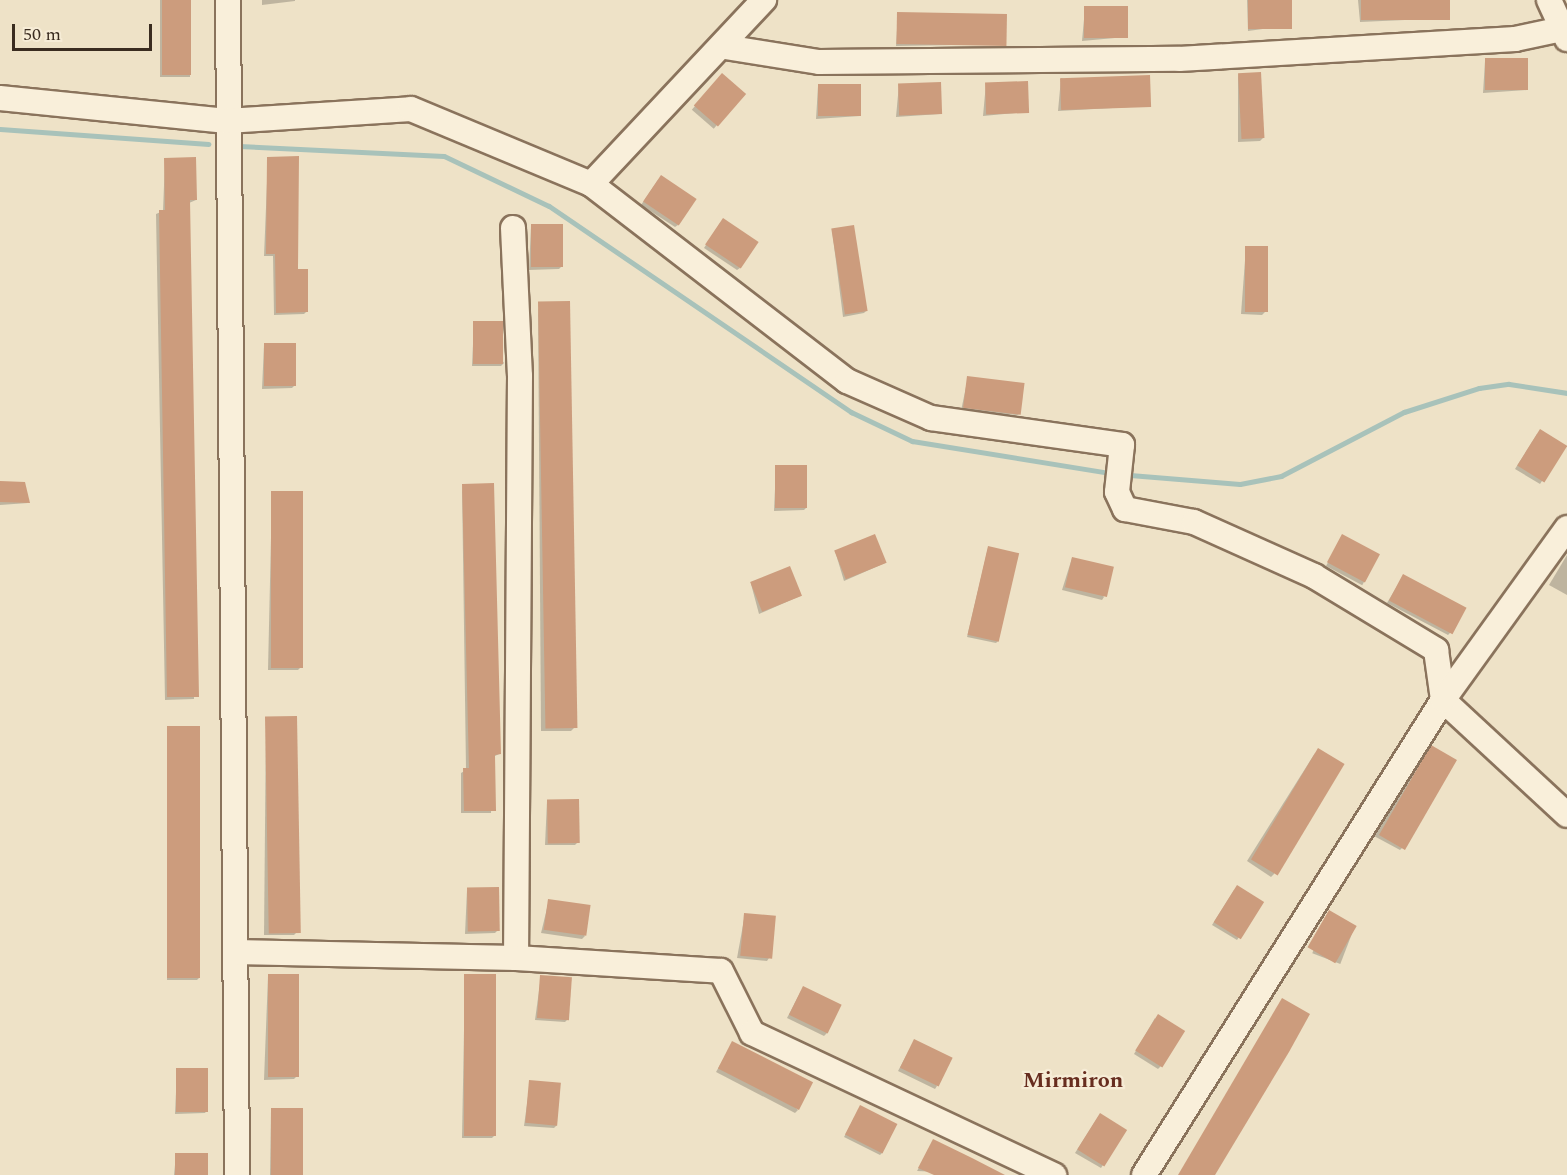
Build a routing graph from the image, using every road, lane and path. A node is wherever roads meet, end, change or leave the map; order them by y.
1 (228, 0) edge
2 (764, 0) edge
3 (1549, 0) edge
4 (1565, 34) edge
5 (725, 47) junction
6 (0, 98) edge
7 (226, 121) junction
8 (591, 184) junction
9 (513, 228) dead end
10 (1567, 528) edge
11 (1443, 700) junction
12 (1567, 815) edge
13 (235, 952) junction
14 (516, 958) junction
15 (237, 1175) edge
16 (1054, 1175) edge
17 (1144, 1175) edge

1 - 7 street
2 - 5 street
3 - 4 street
4 - 5 street
5 - 8 street
6 - 7 street
7 - 8 street
7 - 13 street
8 - 11 street
9 - 14 street
10 - 11 street
11 - 12 street
11 - 17 street
13 - 14 street
13 - 15 street
14 - 16 street

